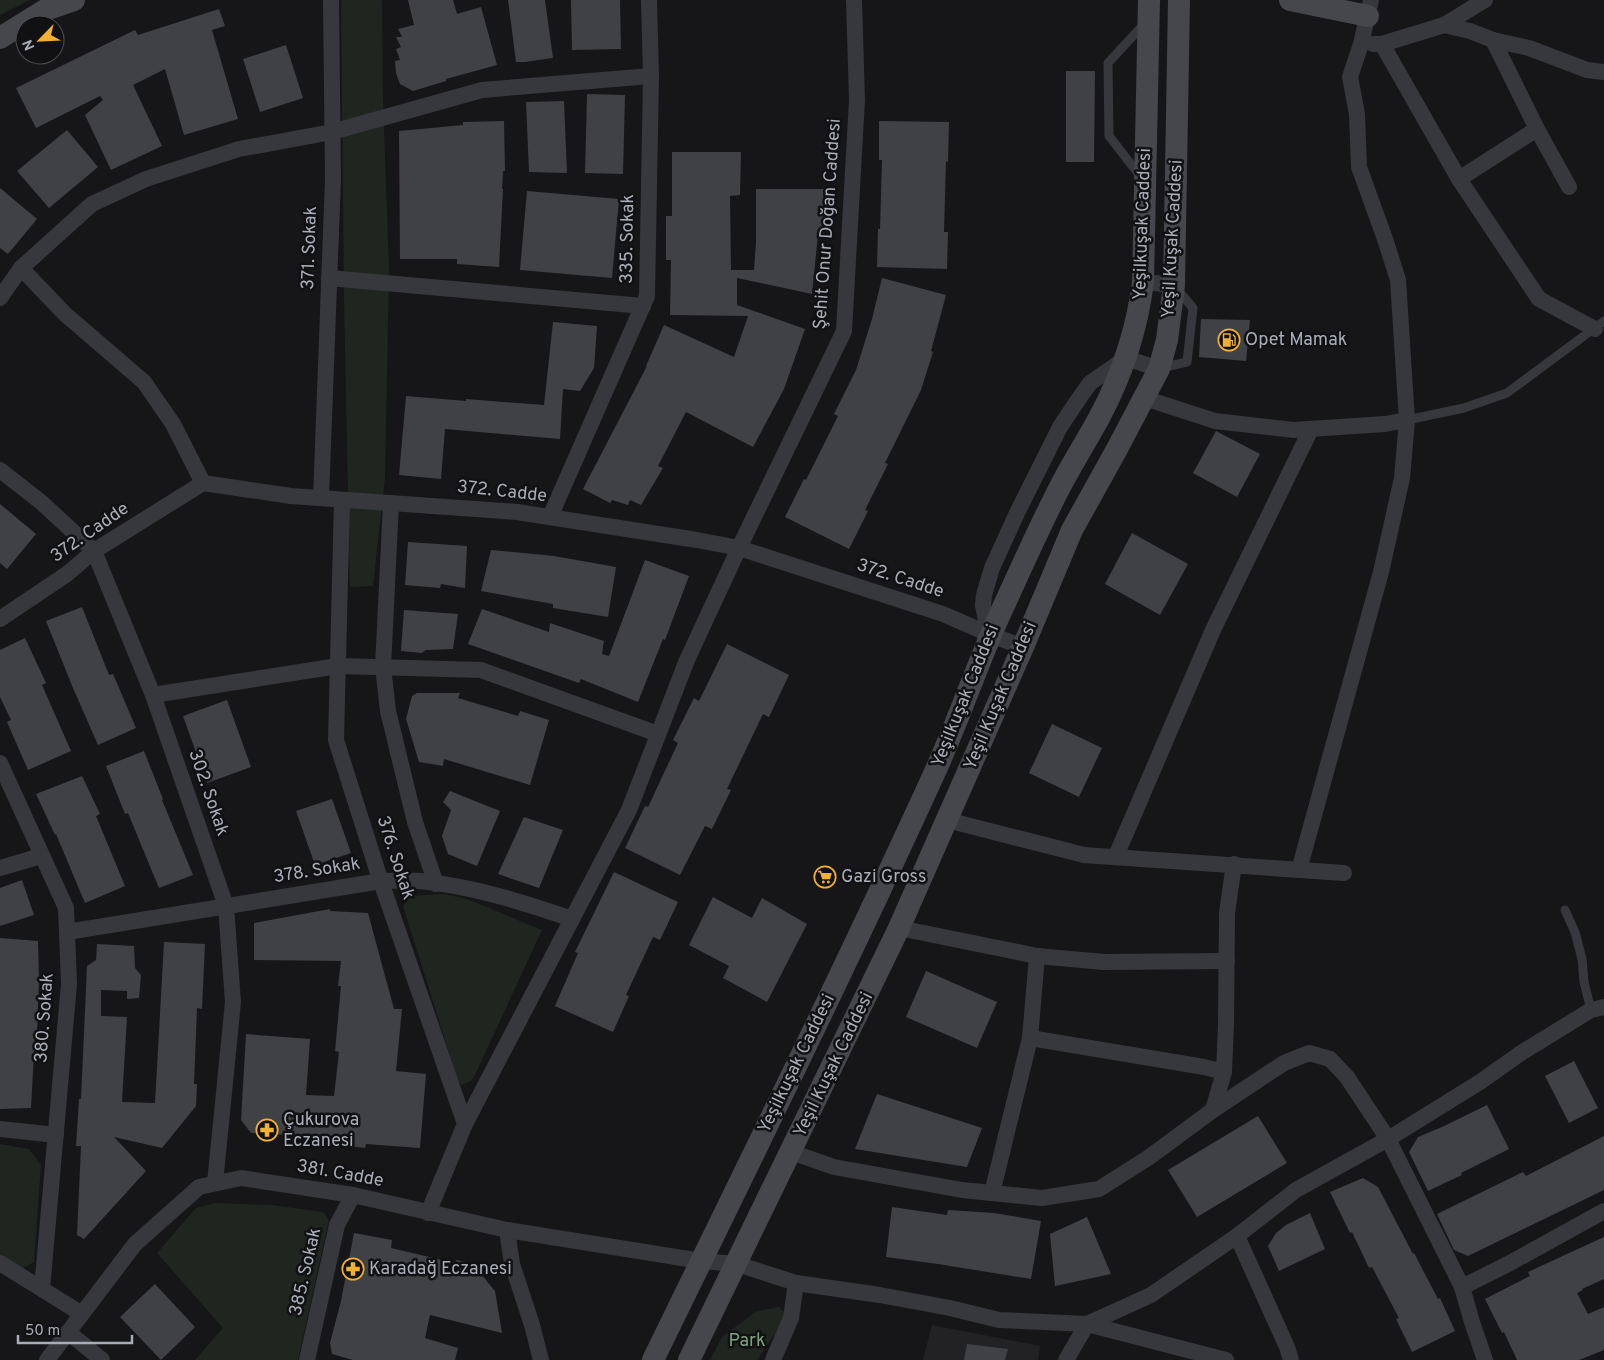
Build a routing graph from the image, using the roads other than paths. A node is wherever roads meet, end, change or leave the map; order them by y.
1 (74, 0) edge
2 (331, 0) edge
3 (649, 0) edge
4 (854, 0) edge
5 (1179, 0) edge
6 (1290, 0) edge
7 (1485, 0) edge
8 (1370, 8) edge
9 (1149, 10) edge
10 (1444, 25) junction
11 (0, 38) edge
12 (1493, 40) junction
13 (1361, 44) junction
14 (1382, 44) junction
15 (1604, 72) edge
16 (651, 76) junction
17 (1537, 130) junction
18 (332, 132) junction
19 (1458, 179) junction
20 (1145, 182) junction
21 (1569, 187) dead end
22 (21, 268) junction
23 (329, 278) junction
24 (1143, 282) junction
25 (1174, 285) junction
26 (0, 298) edge
27 (643, 306) junction
28 (1600, 325) edge
29 (1126, 358) junction
30 (1159, 369) junction
31 (1144, 398) junction
32 (1407, 420) junction
33 (1311, 429) junction
34 (0, 470) edge
35 (204, 483) junction
36 (321, 498) junction
37 (342, 500) junction
38 (391, 503) junction
39 (550, 517) junction
40 (739, 548) junction
41 (94, 551) junction
42 (0, 619) edge
43 (990, 635) junction
44 (1023, 647) junction
45 (338, 666) junction
46 (383, 667) junction
47 (153, 695) junction
48 (658, 734) junction
49 (0, 763) edge
50 (947, 820) junction
51 (41, 856) junction
52 (1116, 856) junction
53 (1234, 864) junction
54 (0, 868) edge
55 (1299, 870) junction
56 (1344, 873) dead end
57 (381, 881) junction
58 (436, 884) junction
59 (226, 906) junction
60 (1565, 910) dead end
61 (572, 919) junction
62 (899, 928) junction
63 (67, 932) junction
64 (1038, 956) junction
65 (1227, 961) junction
66 (1598, 1009) edge
67 (1030, 1038) junction
68 (1224, 1072) junction
69 (1213, 1110) junction
70 (465, 1124) junction
71 (0, 1129) edge
72 (56, 1135) junction
73 (1388, 1140) junction
74 (792, 1152) junction
75 (215, 1183) junction
76 (992, 1193) junction
77 (354, 1195) junction
78 (1604, 1211) edge
79 (428, 1213) junction
80 (507, 1230) junction
81 (1237, 1236) junction
82 (701, 1260) junction
83 (0, 1263) edge
84 (737, 1264) junction
85 (796, 1283) junction
86 (1462, 1287) junction
87 (42, 1289) junction
88 (82, 1314) junction
89 (1087, 1324) junction
90 (68, 1332) junction
91 (47, 1360) edge
92 (102, 1360) edge
93 (307, 1360) edge
94 (540, 1360) edge
95 (653, 1360) edge
96 (689, 1360) edge
97 (773, 1360) edge
98 (1066, 1360) edge
99 (1226, 1360) edge
100 (1291, 1360) edge
101 (1486, 1360) edge

1 - 11 main road
2 - 18 street, 371. Sokak
3 - 16 street, 335. Sokak
4 - 40 street, Şehit Onur Doğan Caddesi
5 - 25 main road, Yeşil Kuşak Caddesi
6 - 8 main road
7 - 10 street
8 - 13 street
9 - 20 main road, Yeşilkuşak Caddesi
9 - 20 lane
10 - 12 street
10 - 14 street
12 - 15 street
12 - 17 street
13 - 14 street
13 - 32 street
14 - 19 street
16 - 18 street
16 - 27 street, 335. Sokak
17 - 19 street
17 - 21 street
18 - 22 street
18 - 23 street, 371. Sokak
19 - 28 street
20 - 24 main road, Yeşilkuşak Caddesi
22 - 26 street
22 - 35 street
23 - 27 street
23 - 36 street, 371. Sokak
24 - 25 street
24 - 29 main road, Yeşilkuşak Caddesi
25 - 30 main road, Yeşil Kuşak Caddesi
27 - 39 street, 335. Sokak
28 - 32 lane
29 - 30 street
29 - 43 main road, Yeşilkuşak Caddesi
30 - 31 main road, Yeşil Kuşak Caddesi
31 - 33 street
31 - 44 main road, Yeşil Kuşak Caddesi
32 - 33 street
32 - 55 street
33 - 52 street
34 - 41 street, 302. Sokak
35 - 36 street, 372. Cadde
35 - 41 street, 372. Cadde
36 - 37 street, 372. Cadde
37 - 38 street, 372. Cadde
37 - 45 street, 376. Sokak
38 - 39 street, 372. Cadde
38 - 46 street
39 - 40 street, 372. Cadde
40 - 43 street, 372. Cadde
40 - 48 street, Şehit Onur Doğan Caddesi
41 - 42 street, 372. Cadde
41 - 47 street, 302. Sokak
43 - 44 street, 372. Cadde
43 - 82 main road, Yeşilkuşak Caddesi
44 - 50 main road, Yeşil Kuşak Caddesi
45 - 46 street
45 - 47 street
45 - 57 street, 376. Sokak
46 - 48 street
46 - 58 street
47 - 59 street, 302. Sokak
48 - 61 street, Şehit Onur Doğan Caddesi
49 - 51 street, 380. Sokak
50 - 52 street
50 - 62 main road, Yeşil Kuşak Caddesi
51 - 54 street
51 - 63 street, 380. Sokak
52 - 53 street
53 - 55 street
53 - 65 street
55 - 56 street
57 - 58 street, 378. Sokak
57 - 59 street, 378. Sokak
57 - 70 street, 376. Sokak
58 - 61 street, 378. Sokak
59 - 63 street, 378. Sokak
59 - 75 street, 302. Sokak
60 - 66 lane
61 - 70 street, Şehit Onur Doğan Caddesi
62 - 64 street
62 - 74 main road, Yeşil Kuşak Caddesi
63 - 72 street, 380. Sokak
64 - 65 street
64 - 67 street
65 - 68 street
66 - 73 street
67 - 68 street
67 - 76 street
68 - 69 street
69 - 73 street
69 - 76 street
70 - 79 street
71 - 72 street
72 - 87 street, 380. Sokak
73 - 81 street
73 - 86 street
74 - 76 street
74 - 84 main road, Yeşil Kuşak Caddesi
75 - 77 street, 381. Cadde
75 - 88 street, 381. Cadde
77 - 79 street, 381. Cadde
77 - 93 street, 385. Sokak
78 - 86 street
79 - 80 street, 381. Cadde
80 - 82 street, 381. Cadde
80 - 94 street
81 - 89 street
81 - 100 street
82 - 84 street, 381. Cadde
82 - 95 main road, Yeşilkuşak Caddesi
83 - 87 street
84 - 85 street, 381. Cadde
84 - 96 main road, Yeşil Kuşak Caddesi
85 - 89 street, 381. Cadde
85 - 97 street
86 - 101 street
87 - 88 street
88 - 90 street, 381. Cadde
89 - 98 street
89 - 99 street, 381. Cadde
90 - 91 street, 381. Cadde
90 - 92 street

